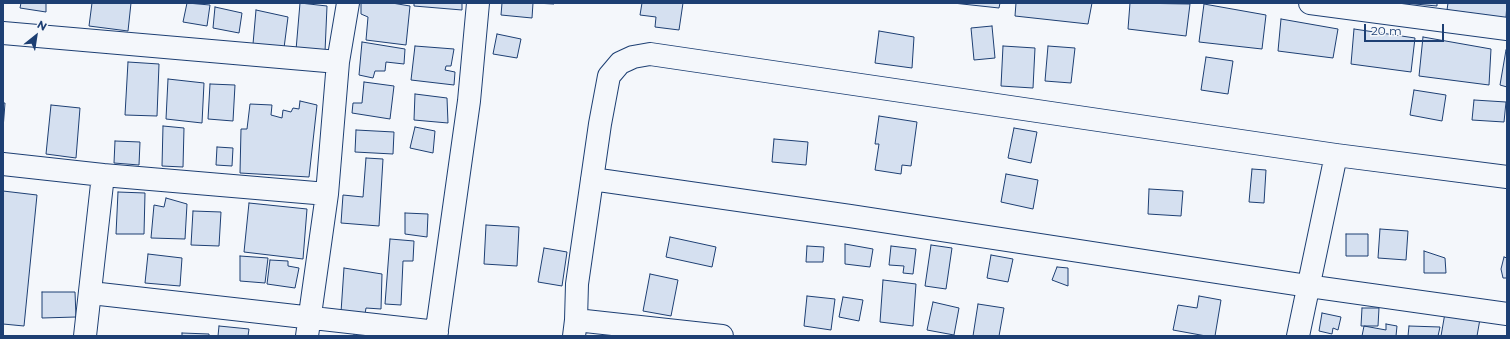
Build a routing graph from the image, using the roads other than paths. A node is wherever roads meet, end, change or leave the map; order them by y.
1 (348, 3) edge
2 (478, 3) edge
3 (1310, 3) edge
4 (1507, 30) edge
5 (3, 33) edge
6 (338, 62) junction
7 (1336, 156) junction
8 (3, 164) edge
9 (103, 175) junction
10 (1507, 177) edge
11 (592, 179) junction
12 (327, 194) junction
13 (1308, 286) junction
14 (91, 293) junction
15 (1507, 314) edge
16 (308, 327) edge
17 (575, 328) edge
18 (436, 334) edge
19 (86, 336) edge
20 (722, 336) edge
21 (1298, 336) edge

1 - 6 street
2 - 18 street
3 - 4 street
5 - 6 street
6 - 12 street
7 - 10 street
7 - 11 street
7 - 13 street
8 - 9 street
9 - 12 street
9 - 14 street
11 - 13 street
11 - 17 street
12 - 16 street
13 - 15 street
13 - 21 street
14 - 16 street
14 - 19 street
16 - 18 street
17 - 20 street

